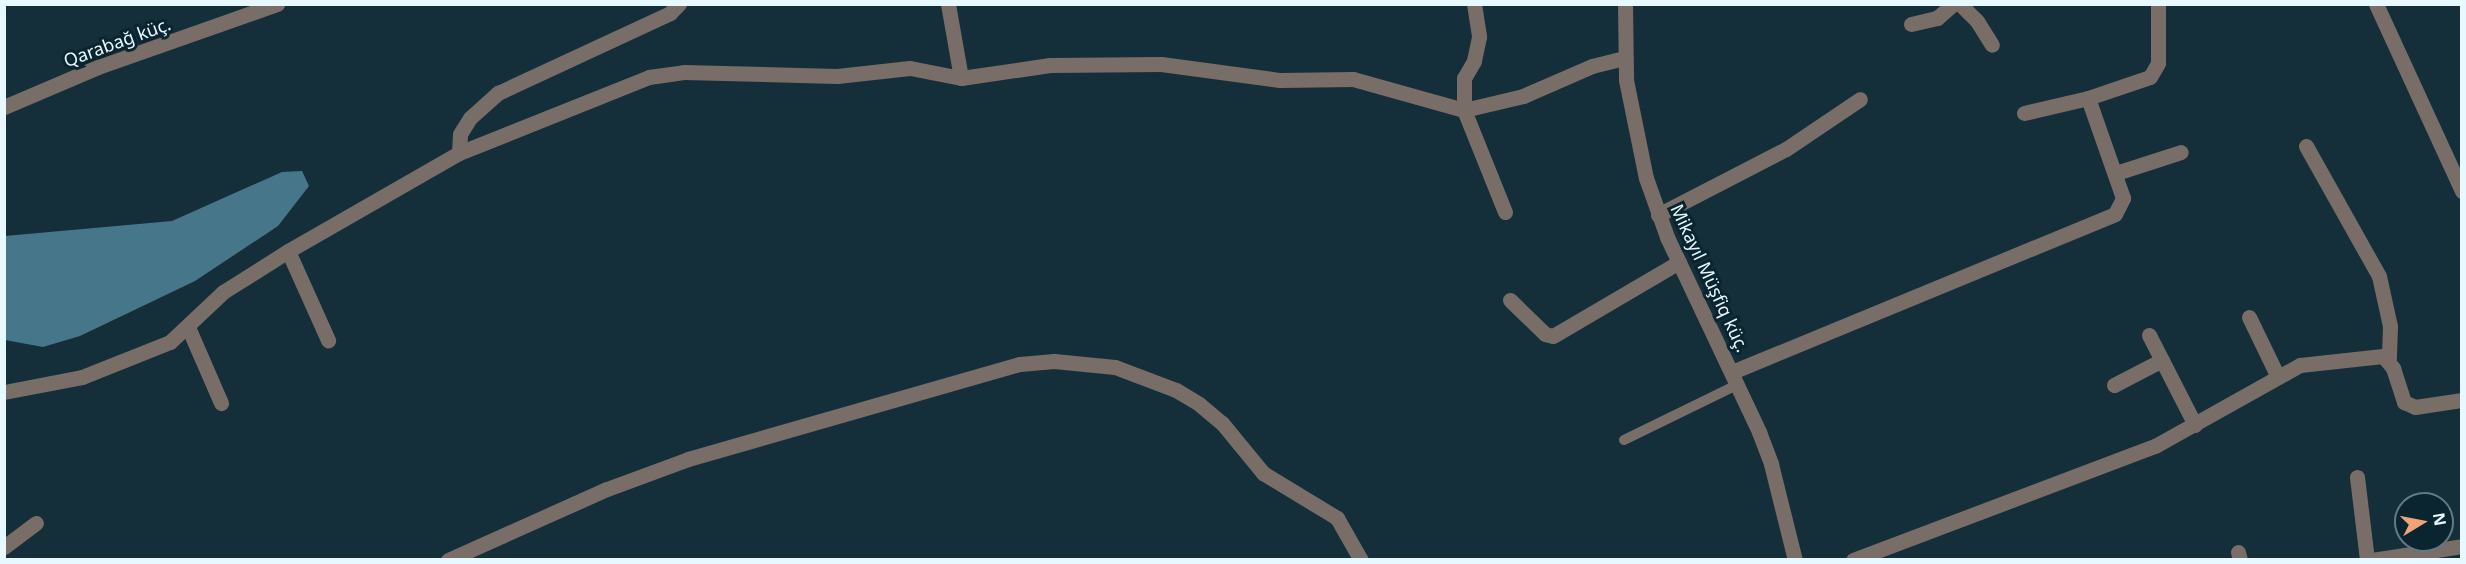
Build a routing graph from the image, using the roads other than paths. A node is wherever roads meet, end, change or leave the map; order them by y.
1 (277, 4) edge
2 (679, 4) edge
3 (948, 4) edge
4 (1474, 4) edge
5 (1625, 4) edge
6 (1953, 4) edge
7 (1960, 4) edge
8 (2158, 4) edge
9 (2376, 4) edge
10 (1911, 24) dead end
11 (1992, 45) dead end
12 (1624, 58) junction
13 (961, 78) junction
14 (2088, 98) junction
15 (1860, 99) dead end
16 (4, 107) edge
17 (1464, 110) junction
18 (2024, 113) dead end
19 (2306, 146) dead end
20 (2181, 152) dead end
21 (459, 153) junction
22 (2116, 173) junction
23 (2462, 191) edge
24 (1505, 212) dead end
25 (1659, 215) junction
26 (288, 250) junction
27 (1679, 262) junction
28 (1510, 300) dead end
29 (2249, 317) dead end
30 (188, 327) junction
31 (2149, 335) dead end
32 (328, 340) dead end
33 (2162, 360) junction
34 (2389, 360) junction
35 (2277, 375) junction
36 (1735, 379) junction
37 (2114, 385) dead end
38 (4, 392) edge
39 (2462, 400) edge
40 (221, 403) dead end
41 (2195, 425) junction
42 (1624, 440) dead end
43 (2357, 477) dead end
44 (36, 524) dead end
45 (2462, 546) edge
46 (4, 548) edge
47 (2393, 558) edge
48 (448, 560) edge
49 (1361, 560) edge
50 (1795, 560) edge
51 (1853, 560) edge
52 (2370, 560) edge

1 - 16 street, Qarabağ küç.
2 - 21 street
3 - 13 street
4 - 17 street
5 - 12 street, Mikayıl Müşfiq küç.
6 - 10 street
7 - 11 street
8 - 14 street
9 - 23 street
12 - 17 street
12 - 25 street, Mikayıl Müşfiq küç.
13 - 17 street
13 - 21 street
14 - 18 street
14 - 22 street
15 - 25 street
17 - 24 street
19 - 34 street
20 - 22 street
21 - 26 street
22 - 36 street
25 - 27 street, Mikayıl Müşfiq küç.
26 - 30 street
26 - 32 street
27 - 28 street
27 - 36 street, Mikayıl Müşfiq küç.
29 - 35 street
30 - 38 street
30 - 40 street
31 - 33 street
33 - 37 street
33 - 41 street
34 - 35 street
34 - 39 street
35 - 41 street
36 - 42 lane
36 - 50 street, Mikayıl Müşfiq küç.
41 - 51 street
43 - 52 street
44 - 46 street
45 - 47 street
47 - 52 street
48 - 49 street

